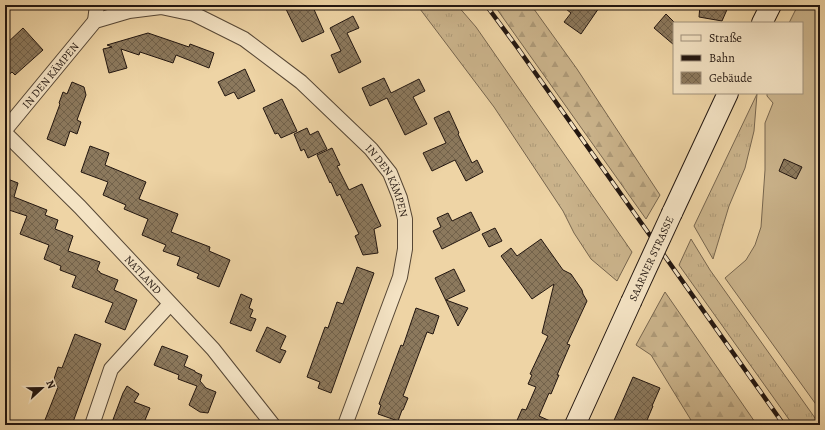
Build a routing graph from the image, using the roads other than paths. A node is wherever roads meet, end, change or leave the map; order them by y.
1 (97, 5) edge
2 (771, 5) edge
3 (195, 10) edge
4 (95, 21) junction
5 (762, 22) edge
6 (728, 94) edge
7 (5, 130) edge
8 (5, 133) edge
9 (170, 304) junction
10 (92, 425) edge
11 (273, 425) edge
12 (345, 425) edge
13 (575, 425) edge

1 - 4 street
2 - 5 main road
3 - 4 street, IN DEN KÄMPEN
3 - 12 street, IN DEN KÄMPEN
4 - 7 street, IN DEN KÄMPEN
6 - 13 main road, SAARNER STRASSE, bridge
8 - 9 street, NATLAND
9 - 10 street
9 - 11 street, NATLAND

